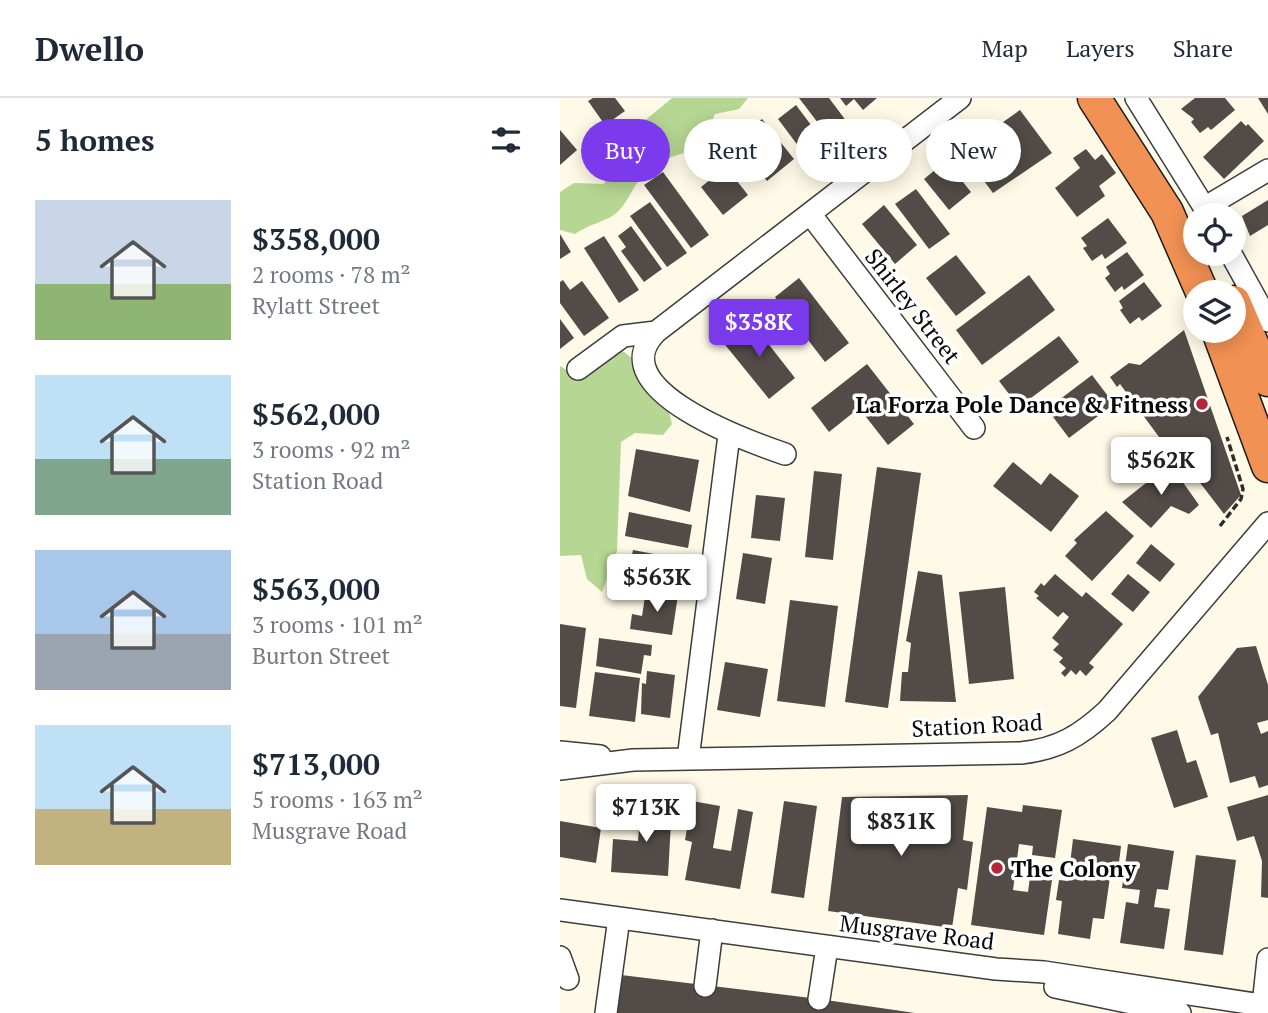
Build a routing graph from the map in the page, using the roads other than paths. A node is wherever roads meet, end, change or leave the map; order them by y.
1 (960, 98) edge
2 (1094, 98) edge
3 (1136, 98) edge
4 (1268, 170) edge
5 (1200, 203) edge
6 (1219, 203) edge
7 (1167, 212) junction
8 (811, 215) junction
9 (1183, 233) edge
10 (1238, 266) edge
11 (1197, 280) edge
12 (1268, 321) edge
13 (1246, 330) edge
14 (656, 332) junction
15 (1222, 343) edge
16 (578, 369) dead end
17 (1268, 380) edge
18 (974, 428) dead end
19 (729, 435) junction
20 (785, 454) dead end
21 (1268, 466) edge
22 (1268, 523) edge
23 (560, 752) edge
24 (633, 760) junction
25 (688, 760) junction
26 (560, 769) edge
27 (561, 915) edge
28 (619, 918) junction
29 (712, 930) junction
30 (827, 947) junction
31 (560, 957) edge
32 (1268, 959) edge
33 (996, 969) junction
34 (568, 979) dead end
35 (705, 986) dead end
36 (819, 999) dead end
37 (1265, 1005) edge
38 (606, 1013) edge
39 (1176, 1013) edge

1 - 8 street
2 - 7 highway
3 - 5 street
4 - 6 street
7 - 9 highway
7 - 11 highway
8 - 14 street
8 - 18 street, Shirley Street
10 - 12 street
13 - 17 highway
14 - 16 street
14 - 19 street
15 - 21 highway
19 - 20 street
19 - 25 street
22 - 25 street, Station Road
23 - 24 street, Station Road
24 - 25 street, Station Road
24 - 26 street, Station Road
27 - 28 street, Musgrave Road
28 - 29 street, Musgrave Road
28 - 38 street
29 - 30 street, Musgrave Road
29 - 35 street
30 - 33 street, Musgrave Road
30 - 36 street
31 - 34 street
32 - 37 street
33 - 37 street, Musgrave Road
33 - 39 street

